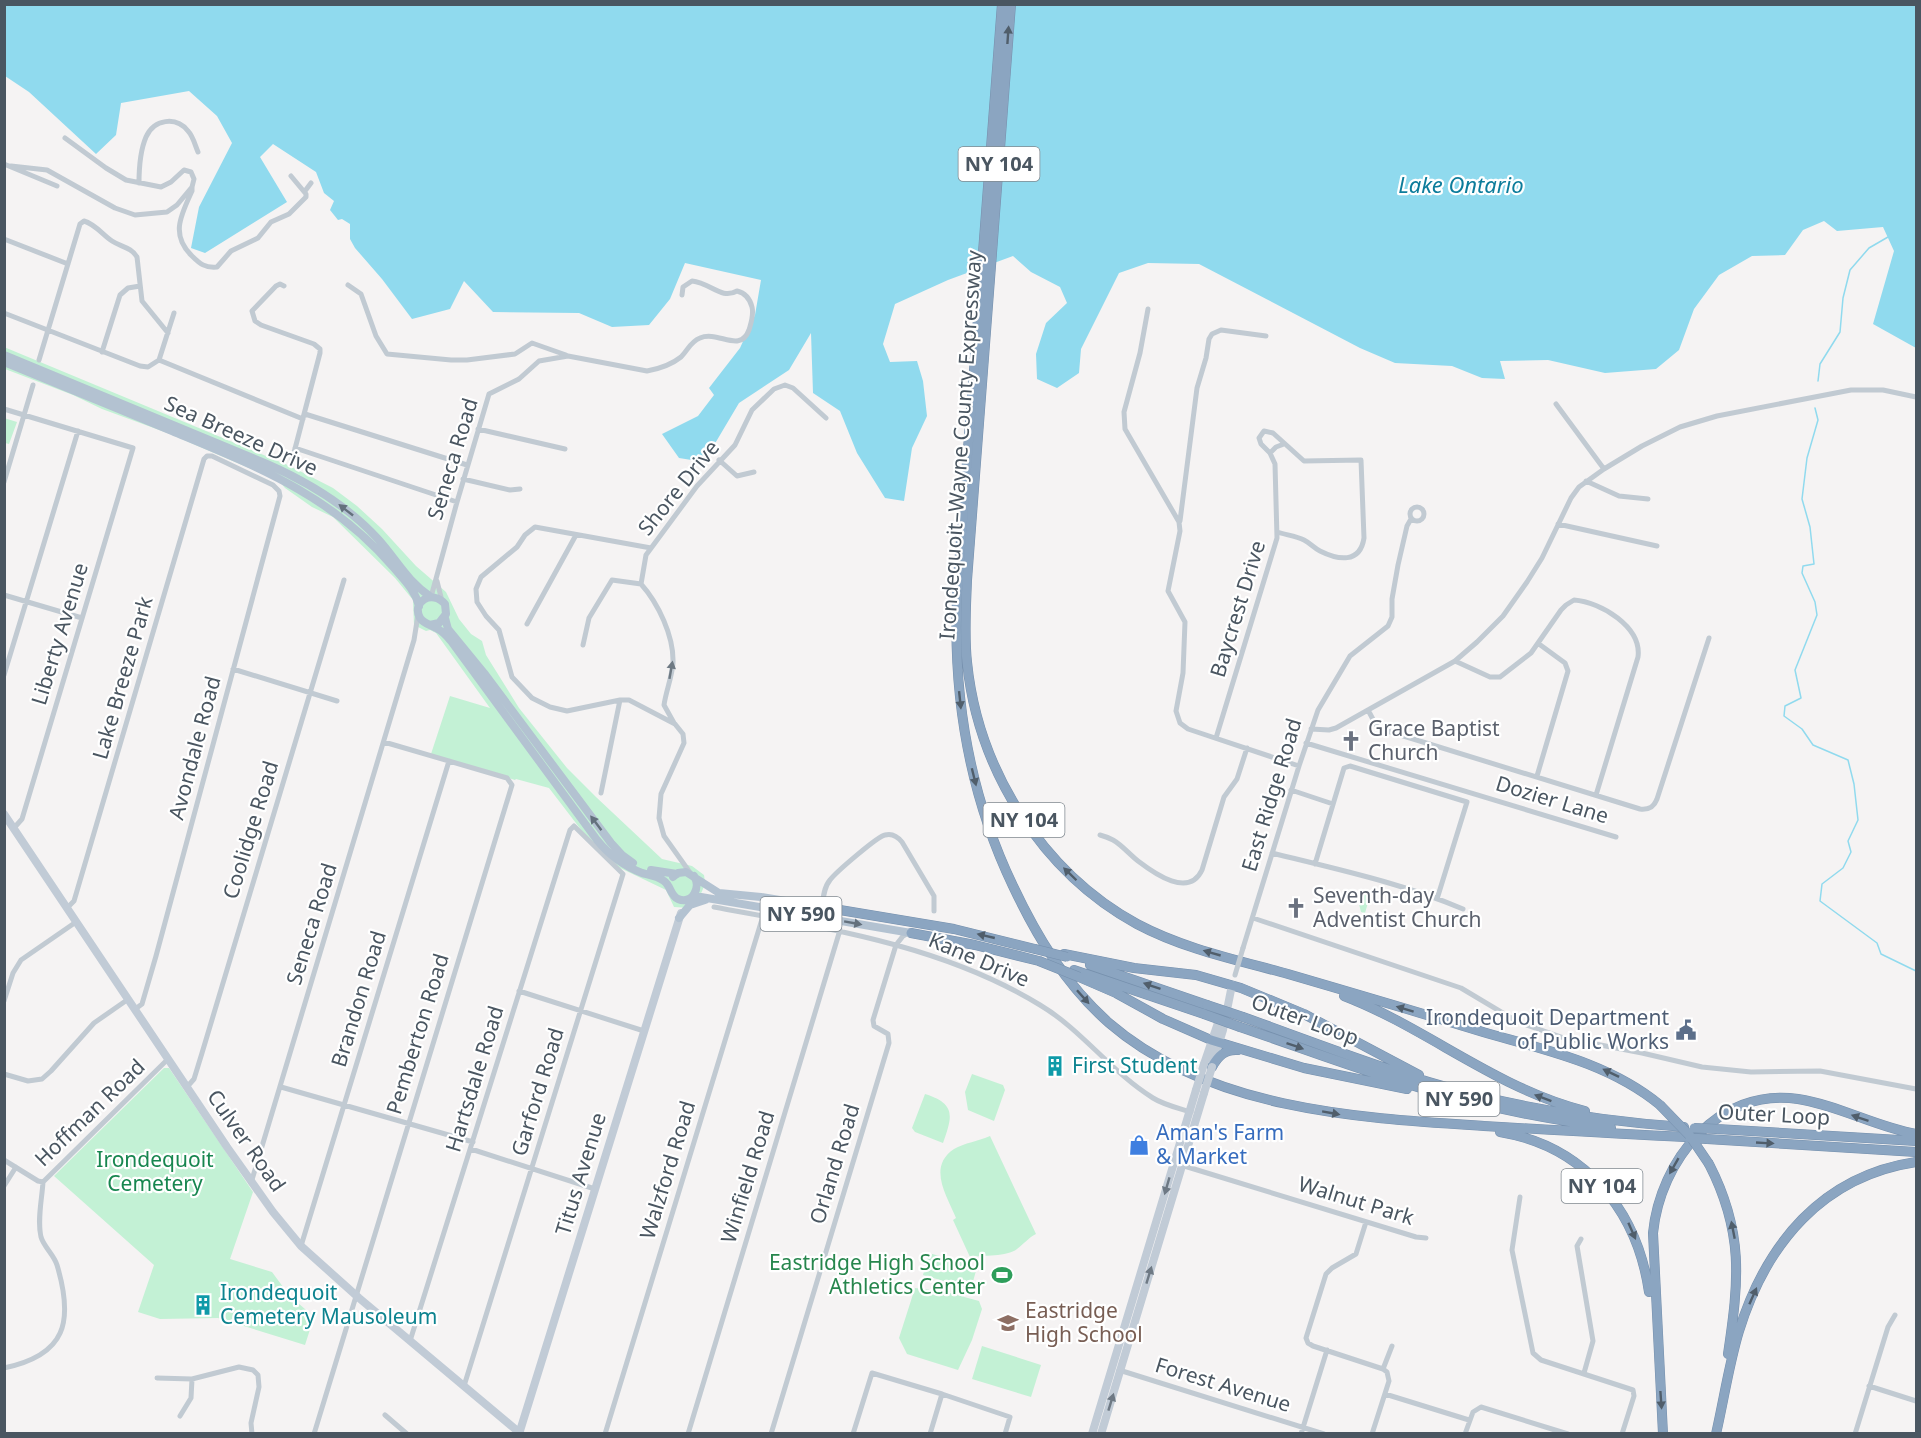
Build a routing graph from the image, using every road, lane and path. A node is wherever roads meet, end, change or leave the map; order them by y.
1 (1002, 4) edge
2 (1011, 4) edge
3 (65, 138) dead end
4 (198, 152) dead end
5 (8, 165) edge
6 (291, 176) dead end
7 (139, 183) junction
8 (311, 183) dead end
9 (57, 186) dead end
10 (192, 187) junction
11 (305, 194) junction
12 (4, 239) edge
13 (68, 264) junction
14 (141, 285) junction
15 (348, 285) dead end
16 (284, 286) dead end
17 (682, 295) dead end
18 (1148, 309) dead end
19 (4, 313) edge
20 (174, 313) dead end
21 (982, 323) junction
22 (49, 331) junction
23 (168, 333) junction
24 (1266, 336) dead end
25 (102, 352) junction
26 (4, 355) edge
27 (568, 356) junction
28 (39, 360) dead end
29 (159, 360) junction
30 (4, 362) edge
31 (33, 384) dead end
32 (1917, 397) edge
33 (1556, 404) dead end
34 (4, 409) edge
35 (24, 415) junction
36 (304, 416) junction
37 (826, 418) dead end
38 (478, 429) junction
39 (78, 431) junction
40 (1284, 444) junction
41 (295, 448) junction
42 (565, 449) dead end
43 (1270, 453) junction
44 (207, 456) joint
45 (719, 460) junction
46 (291, 464) dead end
47 (467, 465) junction
48 (1604, 469) junction
49 (754, 472) dead end
50 (463, 479) junction
51 (1586, 481) junction
52 (4, 482) edge
53 (520, 489) dead end
54 (1648, 499) dead end
55 (457, 502) junction
56 (1411, 519) dead end
57 (1179, 522) junction
58 (1558, 524) junction
59 (1277, 532) junction
60 (576, 536) junction
61 (1657, 546) dead end
62 (651, 548) junction
63 (436, 579) junction
64 (344, 580) dead end
65 (641, 584) junction
66 (4, 595) edge
67 (431, 597) junction
68 (442, 601) junction
69 (27, 602) junction
70 (419, 609) junction
71 (82, 618) junction
72 (445, 618) junction
73 (527, 624) dead end
74 (429, 625) junction
75 (1709, 638) dead end
76 (414, 640) junction
77 (1539, 644) junction
78 (583, 645) dead end
79 (1455, 661) junction
80 (233, 669) junction
81 (4, 675) edge
82 (310, 693) junction
83 (620, 700) junction
84 (337, 701) dead end
85 (1368, 710) junction
86 (675, 724) junction
87 (1311, 729) junction
88 (1216, 738) junction
89 (384, 742) junction
90 (1306, 742) junction
91 (1247, 748) junction
92 (449, 761) junction
93 (1299, 766) junction
94 (1537, 776) junction
95 (1291, 790) junction
96 (601, 793) dead end
97 (1596, 795) junction
98 (1333, 804) junction
99 (4, 814) edge
100 (572, 827) joint
101 (14, 828) junction
102 (1100, 835) dead end
103 (1616, 837) dead end
104 (674, 849) junction
105 (1272, 853) junction
106 (1315, 864) junction
107 (678, 874) junction
108 (693, 876) junction
109 (672, 892) junction
110 (690, 898) junction
111 (1437, 899) junction
112 (715, 904) junction
113 (822, 907) junction
114 (67, 908) junction
115 (1463, 909) dead end
116 (934, 911) dead end
117 (762, 916) junction
118 (1253, 918) junction
119 (678, 921) junction
120 (76, 922) junction
121 (888, 929) junction
122 (840, 930) junction
123 (911, 933) junction
124 (896, 945) junction
125 (1065, 956) junction
126 (1077, 974) junction
127 (1289, 975) junction
128 (1232, 985) junction
129 (519, 991) junction
130 (127, 1000) junction
131 (4, 1001) edge
132 (134, 1010) junction
133 (581, 1010) junction
134 (1205, 1010) junction
135 (1242, 1022) junction
136 (644, 1030) junction
137 (1215, 1042) junction
138 (1243, 1050) junction
139 (168, 1059) junction
140 (1208, 1066) junction
141 (4, 1074) edge
142 (187, 1087) junction
143 (281, 1087) junction
144 (1917, 1089) edge
145 (1455, 1090) junction
146 (1474, 1102) junction
147 (344, 1105) junction
148 (1189, 1112) junction
149 (1198, 1114) junction
150 (408, 1123) junction
151 (1425, 1123) junction
152 (1661, 1126) junction
153 (1917, 1134) edge
154 (1685, 1137) junction
155 (1917, 1141) edge
156 (473, 1142) junction
157 (471, 1149) junction
158 (1917, 1152) edge
159 (4, 1160) edge
160 (1917, 1162) edge
161 (1178, 1164) junction
162 (16, 1167) junction
163 (532, 1169) junction
164 (43, 1182) junction
165 (251, 1183) junction
166 (4, 1186) edge
167 (595, 1189) junction
168 (1520, 1197) dead end
169 (1366, 1222) junction
170 (1426, 1238) dead end
171 (1581, 1239) dead end
172 (301, 1246) junction
173 (356, 1296) junction
174 (1894, 1315) dead end
175 (410, 1341) junction
176 (1392, 1346) dead end
177 (1327, 1350) junction
178 (1658, 1366) junction
179 (4, 1368) edge
180 (1383, 1369) junction
181 (1116, 1370) junction
182 (1584, 1373) junction
183 (157, 1378) dead end
184 (192, 1379) junction
185 (464, 1386) junction
186 (1869, 1386) junction
187 (942, 1394) junction
188 (1384, 1394) junction
189 (1917, 1401) edge
190 (385, 1415) dead end
191 (180, 1416) dead end
192 (1469, 1420) junction
193 (1302, 1430) edge
194 (520, 1433) edge
195 (252, 1434) edge
196 (314, 1434) edge
197 (407, 1434) edge
198 (605, 1434) edge
199 (688, 1434) edge
200 (771, 1434) edge
201 (853, 1434) edge
202 (930, 1434) edge
203 (1005, 1434) edge
204 (1092, 1434) edge
205 (1101, 1434) edge
206 (1324, 1434) edge
207 (1372, 1434) edge
208 (1465, 1434) edge
209 (1568, 1434) edge
210 (1622, 1434) edge
211 (1663, 1434) edge
212 (1716, 1434) edge
213 (1855, 1434) edge

1 - 21 highway, NY 104
21 -> 2 highway, Irondequoit–Wayne County Expressway / NY 104
3 - 7 street
4 - 7 street
5 - 9 street
5 - 10 street
6 - 11 street
7 - 10 street
8 - 11 street
10 - 11 street
12 - 13 street
13 - 14 street
13 - 22 street
14 - 23 street
14 - 25 street
15 - 27 street
16 - 36 street
17 - 27 street, Seneca Road
18 - 57 street
19 - 22 street
20 - 23 street
127 -> 21 highway, Irondequoit–Wayne County Expressway / NY 104
21 -> 151 highway, Irondequoit–Wayne County Expressway / NY 104
22 - 25 street
22 - 28 street
23 - 29 street
24 - 57 street
25 - 29 street
67 -> 26 main road, Sea Breeze Drive
27 - 38 street, Seneca Road
29 - 36 street
30 - 70 main road, Sea Breeze Drive
31 - 35 street
32 - 48 street
33 - 48 street
34 - 35 street
35 - 39 street
35 - 52 street
36 - 41 street
36 - 47 street
37 - 45 street, Shore Drive
38 - 42 street
38 - 47 street, Seneca Road
39 - 69 street
39 - 71 street, Liberty Avenue
40 - 43 street
40 - 43 street, Baycrest Drive
40 - 59 street
41 - 46 street
41 - 55 street
43 - 59 street, Baycrest Drive
44 - 80 street, Avondale Road
44 - 114 street, Lake Breeze Park
45 - 49 street
45 - 62 street, Shore Drive
47 - 50 street, Seneca Road
48 - 51 street
50 - 53 street
50 - 55 street, Seneca Road
51 - 54 street
51 - 58 street
55 - 63 street, Seneca Road
56 - 87 street, East Ridge Road
57 - 88 street
58 - 61 street
58 - 79 street
59 - 88 street, Baycrest Drive
60 - 62 street
60 - 73 street
60 - 83 street
62 - 65 street, Shore Drive
63 - 67 street, Seneca Road
63 - 68 street
64 - 82 street, Coolidge Road
65 - 78 street
86 -> 65 street
66 - 69 street
67 - 68 main road
67 - 70 main road
68 - 72 main road
69 - 71 street
69 - 81 street
70 - 74 main road
70 - 76 street, Seneca Road
71 - 101 street, Liberty Avenue
72 - 74 main road
107 -> 72 main road
74 - 76 street, Seneca Road
74 - 109 main road
75 - 97 street
76 - 89 street, Seneca Road
77 - 79 street
77 - 94 street
77 - 97 street
79 - 85 street
80 - 82 street
80 - 132 street, Avondale Road
82 - 84 street
82 - 142 street, Coolidge Road
83 - 86 street
83 - 96 street
85 - 87 street
85 - 94 street
86 - 104 street
87 - 90 street, East Ridge Road
88 - 91 street
89 - 92 street
89 - 143 street, Seneca Road
90 - 93 street, East Ridge Road
90 - 103 street, Dozier Lane
91 - 93 street
91 - 102 street
92 - 147 street, Brandon Road
92 - 150 street, Pemberton Road
93 - 95 street, East Ridge Road
94 - 97 street
95 - 98 street
95 - 105 street, East Ridge Road
98 - 106 street
98 - 111 street
99 - 101 main road, Culver Road
100 - 129 street, Hartsdale Road
100 - 133 street, Garford Road
101 - 114 main road, Culver Road
104 - 107 street
104 - 108 street
105 - 106 street
105 - 118 street, East Ridge Road
106 - 111 street
107 - 108 main road
107 - 109 main road
108 - 110 main road
108 - 113 main road, Outer Loop / NY 590
109 - 110 main road
109 - 119 main road, Titus Avenue
110 - 112 main road, NY 590
110 - 119 main road, Titus Avenue
111 - 115 street
112 - 117 street, Kane Drive
112 - 119 main road
112 -> 121 main road, NY 590
113 - 116 street
125 -> 113 highway, Outer Loop / NY 590, bridge
114 - 120 main road, Culver Road
117 - 122 street, Kane Drive
117 - 198 street, Walzford Road
118 - 128 street, East Ridge Road, bridge
118 - 144 street
119 - 136 main road, Titus Avenue
120 - 130 main road, Culver Road
120 - 131 street
121 - 123 main road, NY 590
121 - 124 street
122 - 124 street, Kane Drive
122 - 199 street, Winfield Road
123 - 124 street
123 - 126 highway, NY 590, bridge
124 - 148 street, Kane Drive
124 - 200 street, Orland Road
125 - 128 highway
134 -> 125 highway, Outer Loop / NY 590
126 - 134 highway, Outer Loop / NY 590
126 - 137 highway
152 -> 127 highway
212 -> 127 highway, NY 104, bridge
128 - 137 main road, East Ridge Road
128 - 145 highway
129 - 133 street
129 - 156 street, Hartsdale Road
130 - 132 main road, Culver Road
130 - 141 street
132 - 139 main road, Culver Road
133 - 136 street
133 - 163 street, Garford Road
134 - 135 highway, Outer Loop / NY 590, bridge
135 - 145 highway, Outer Loop / NY 590
135 -> 146 highway, Outer Loop / NY 590
136 - 167 main road, Titus Avenue
137 - 138 highway
137 - 140 main road, East Ridge Road
138 - 140 highway
138 - 146 highway
139 - 142 main road, Culver Road
139 - 164 street, Hoffman Road
140 - 148 main road, East Ridge Road, bridge
140 - 149 main road, East Ridge Road, bridge
142 - 165 main road, Culver Road
143 - 147 street
143 - 165 street, Seneca Road
145 - 152 highway, Outer Loop / NY 590
146 - 154 highway, Outer Loop / NY 590
147 - 150 street
147 - 172 street, Brandon Road
148 - 149 street, Kane Drive
148 - 161 main road, East Ridge Road
149 - 161 main road, East Ridge Road
150 - 156 street
150 - 173 street, Pemberton Road
151 - 154 highway
151 -> 178 highway, NY 104
152 - 155 highway, Outer Loop / NY 590, bridge
153 -> 178 highway
154 -> 158 highway, Outer Loop / NY 590, bridge
156 - 157 street, Hartsdale Road
157 - 163 street
157 - 175 street, Hartsdale Road
159 - 162 street
212 -> 160 highway
161 - 169 street, Walnut Park
161 - 181 main road, East Ridge Road
162 - 164 street
162 - 166 street
163 - 167 street
163 - 185 street, Garford Road
164 - 179 street, Hoffman Road
165 - 172 main road, Culver Road
167 - 194 main road, Titus Avenue
168 - 182 street
169 - 170 street, Walnut Park
169 - 177 street
171 - 182 street
172 - 173 main road, Culver Road
173 - 175 main road, Culver Road
173 - 196 street, Pemberton Road
174 - 186 street
175 - 185 main road, Culver Road
176 - 180 street
177 - 180 street
177 - 193 street
178 -> 211 highway, NY 104
180 - 188 street
181 - 193 street, Forest Avenue
181 - 204 main road, East Ridge Road
205 -> 181 main road, East Ridge Road
182 - 210 street
183 - 184 street
184 - 191 street
184 - 195 street
185 - 194 main road, Culver Road
186 - 189 street
186 - 213 street
187 - 201 street
187 - 202 street
187 - 203 street
188 - 192 street
188 - 207 street
190 - 197 street
192 - 208 street
192 - 209 street
193 - 206 street, Forest Avenue

